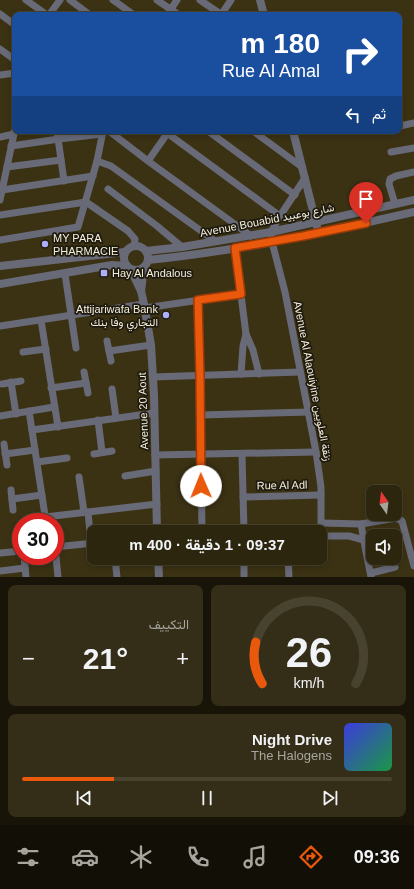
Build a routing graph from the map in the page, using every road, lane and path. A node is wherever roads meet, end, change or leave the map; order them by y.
1 (26, 0) edge
2 (60, 0) edge
3 (70, 0) edge
4 (113, 0) edge
5 (157, 0) edge
6 (177, 0) edge
7 (200, 0) edge
8 (231, 0) edge
9 (260, 0) edge
10 (44, 12) edge
11 (50, 12) edge
12 (86, 12) edge
13 (130, 12) edge
14 (169, 12) edge
15 (217, 12) edge
16 (223, 12) edge
17 (263, 12) edge
18 (0, 14) edge
19 (12, 23) edge
20 (0, 49) edge
21 (12, 58) edge
22 (12, 73) edge
23 (0, 75) edge
24 (414, 123) edge
25 (402, 126) edge
26 (12, 133) edge
27 (14, 134) edge
28 (74, 134) edge
29 (104, 134) edge
30 (108, 134) edge
31 (167, 134) edge
32 (171, 134) edge
33 (212, 134) edge
34 (257, 134) edge
35 (294, 134) edge
36 (58, 135) edge
37 (0, 136) edge
38 (11, 146) junction
39 (414, 148) edge
40 (391, 152) dead end
41 (62, 160) junction
42 (97, 161) junction
43 (148, 161) junction
44 (7, 167) junction
45 (302, 168) junction
46 (414, 172) edge
47 (92, 176) junction
48 (305, 178) junction
49 (64, 180) junction
50 (108, 189) dead end
51 (2, 190) junction
52 (294, 195) junction
53 (0, 200) edge
54 (414, 200) edge
55 (86, 202) junction
56 (395, 204) junction
57 (414, 212) edge
58 (0, 215) edge
59 (280, 216) junction
60 (316, 222) junction
61 (271, 232) junction
62 (318, 233) junction
63 (251, 236) junction
64 (0, 240) edge
65 (215, 242) junction
66 (272, 242) junction
67 (134, 246) junction
68 (182, 247) junction
69 (235, 248) junction
70 (146, 251) junction
71 (125, 252) junction
72 (146, 264) junction
73 (0, 266) edge
74 (129, 268) junction
75 (65, 274) junction
76 (0, 284) edge
77 (140, 291) junction
78 (241, 294) junction
79 (198, 300) junction
80 (145, 306) junction
81 (71, 316) junction
82 (41, 320) junction
83 (0, 324) edge
84 (246, 334) junction
85 (107, 341) dead end
86 (151, 345) junction
87 (76, 348) dead end
88 (46, 349) junction
89 (109, 351) junction
90 (24, 352) dead end
91 (111, 361) dead end
92 (84, 372) dead end
93 (300, 372) junction
94 (241, 374) junction
95 (259, 374) junction
96 (200, 376) junction
97 (153, 377) junction
98 (21, 381) dead end
99 (11, 382) junction
100 (86, 383) junction
101 (2, 384) dead end
102 (51, 388) junction
103 (112, 389) dead end
104 (88, 393) dead end
105 (54, 407) junction
106 (29, 411) junction
107 (154, 412) junction
108 (309, 412) junction
109 (16, 414) junction
110 (201, 415) junction
111 (0, 416) edge
112 (116, 418) junction
113 (98, 420) junction
114 (58, 427) junction
115 (32, 430) junction
116 (4, 444) dead end
117 (35, 450) junction
118 (112, 451) dead end
119 (102, 452) junction
120 (316, 452) junction
121 (5, 454) junction
122 (94, 454) dead end
123 (242, 454) junction
124 (155, 455) junction
125 (201, 455) junction
126 (67, 457) dead end
127 (37, 462) junction
128 (7, 465) dead end
129 (156, 472) junction
130 (125, 476) dead end
131 (79, 477) dead end
132 (11, 490) dead end
133 (42, 495) junction
134 (321, 495) junction
135 (243, 497) junction
136 (12, 499) junction
137 (157, 504) junction
138 (13, 510) dead end
139 (86, 512) junction
140 (45, 513) edge
141 (64, 516) edge
142 (322, 523) joint
143 (361, 524) junction
144 (89, 525) edge
145 (157, 525) edge
146 (202, 525) edge
147 (244, 525) edge
148 (327, 536) edge
149 (364, 543) junction
150 (87, 544) edge
151 (64, 546) edge
152 (12, 552) edge
153 (0, 553) edge
154 (25, 565) edge
155 (57, 565) edge
156 (116, 565) edge
157 (158, 565) edge
158 (244, 565) edge
159 (288, 565) edge
160 (414, 566) edge
161 (395, 567) dead end
162 (25, 568) junction
163 (0, 571) edge
164 (371, 575) edge
165 (26, 577) edge
166 (58, 577) edge
167 (118, 577) edge
168 (159, 577) edge
169 (244, 577) edge
170 (289, 577) edge

1 - 10 street
2 - 11 street
3 - 12 street
4 - 13 street
5 - 14 street
6 - 14 street
7 - 15 street
8 - 16 street
9 - 17 street
18 - 19 street
20 - 21 street
22 - 23 street
24 - 25 street
26 - 37 street
27 - 38 street
28 - 36 street
29 - 42 street
30 - 43 street
31 - 43 street
32 - 59 street
33 - 52 street
34 - 45 street
35 - 45 street
36 - 38 street
36 - 41 street
38 - 44 street
39 - 40 street
41 - 44 street
41 - 49 street
42 - 47 street
42 - 65 street
43 - 63 street
44 - 51 street
45 - 48 street
46 - 56 street
47 - 49 street
47 - 55 street
48 - 52 street
48 - 60 street
49 - 51 street
50 - 68 street
51 - 53 street
52 - 59 street
54 - 56 street, Avenue Bouabid شارع بوعبيد
55 - 58 street
55 - 64 street
55 - 67 street
56 - 60 street, Avenue Bouabid شارع بوعبيد
57 - 62 street, Avenue Bouabid شارع بوعبيد
59 - 61 street
60 - 61 street, Avenue Bouabid شارع بوعبيد
60 - 62 street
61 - 63 street, Avenue Bouabid شارع بوعبيد
61 - 66 street, Avenue Al Alaouiyine زنقة العلويين
62 - 66 street, Avenue Bouabid شارع بوعبيد
63 - 65 street, Avenue Bouabid شارع بوعبيد
65 - 68 street, Avenue Bouabid شارع بوعبيد
66 - 69 street, Avenue Bouabid شارع بوعبيد
66 - 93 street, Avenue Al Alaouiyine زنقة العلويين
67 - 70 street
67 - 71 street
68 - 70 street, Avenue Bouabid شارع بوعبيد
69 - 72 street, Avenue Bouabid شارع بوعبيد
69 - 78 street
70 - 72 street
71 - 73 street
71 - 74 street
72 - 74 street
72 - 77 street, Avenue 20 Aout
74 - 75 street
74 - 77 street, Avenue 20 Aout
75 - 76 street
75 - 81 street
77 - 80 street, Avenue 20 Aout
78 - 79 street
78 - 84 street
79 - 80 street
79 - 96 street
80 - 81 street
80 - 86 street, Avenue 20 Aout
81 - 82 street
81 - 87 street
82 - 83 street
82 - 88 street
84 - 94 street
84 - 95 street
85 - 89 street
86 - 89 street
86 - 97 street, Avenue 20 Aout
88 - 90 street
88 - 102 street
89 - 91 street
92 - 100 street
93 - 95 street
93 - 108 street, Avenue Al Alaouiyine زنقة العلويين
94 - 95 street
94 - 96 street
96 - 97 street
96 - 110 street
97 - 107 street, Avenue 20 Aout
98 - 99 street
99 - 101 street
99 - 109 street
100 - 102 street
100 - 104 street
102 - 105 street
103 - 112 street
105 - 106 street
105 - 114 street
106 - 109 street
106 - 115 street
107 - 112 street
107 - 124 street, Avenue 20 Aout
108 - 110 street
108 - 120 street, Avenue Al Alaouiyine زنقة العلويين
109 - 111 street
110 - 125 street
112 - 113 street
113 - 114 street
113 - 119 street
114 - 115 street
115 - 117 street
116 - 121 street
117 - 121 street
117 - 127 street
118 - 119 street
119 - 122 street
120 - 123 street
120 - 134 street, Avenue Al Alaouiyine زنقة العلويين
121 - 128 street
123 - 125 street
123 - 135 street
124 - 125 street
124 - 129 street, Avenue 20 Aout
125 - 146 street
126 - 127 street
127 - 133 street
129 - 130 street
129 - 137 street, Avenue 20 Aout
131 - 139 street
132 - 136 street
133 - 136 street
133 - 140 street
134 - 135 street, Rue Al Adl
134 - 142 street, Avenue Al Alaouiyine زنقة العلويين
135 - 147 street
136 - 138 street
137 - 139 street
137 - 145 street, Avenue 20 Aout
139 - 141 street
139 - 144 street
142 - 143 street
143 - 149 street
143 - 160 street
148 - 149 street
149 - 164 street
150 - 151 street
152 - 153 street
154 - 162 street
155 - 166 street
156 - 167 street
157 - 168 street
158 - 169 street
159 - 170 street
161 - 164 street
162 - 163 street
162 - 165 street

